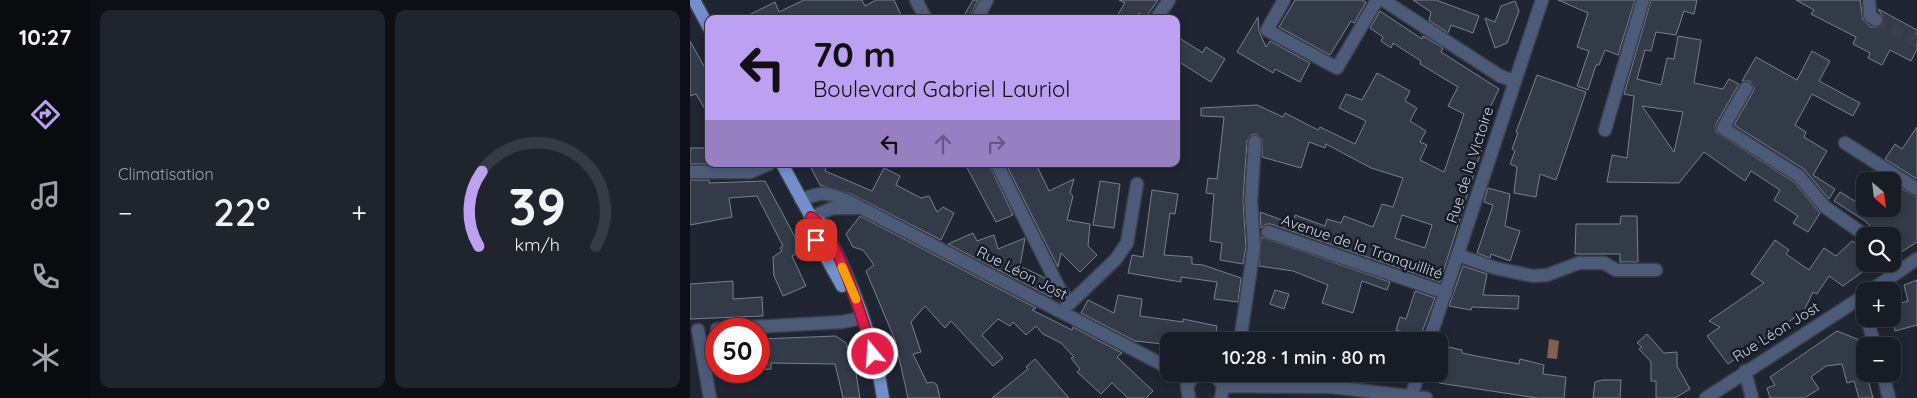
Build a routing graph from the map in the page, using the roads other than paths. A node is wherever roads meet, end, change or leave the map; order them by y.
1 (694, 0) edge
2 (916, 0) edge
3 (987, 0) edge
4 (1169, 0) edge
5 (1284, 0) edge
6 (1377, 0) edge
7 (1383, 0) edge
8 (1542, 0) edge
9 (1643, 0) edge
10 (1869, 0) edge
11 (924, 15) edge
12 (979, 15) edge
13 (1159, 15) edge
14 (1876, 20) tunnel mouth
15 (705, 21) edge
16 (1514, 81) junction
17 (1746, 88) dead end
18 (1605, 130) dead end
19 (1255, 142) dead end
20 (1845, 143) dead end
21 (762, 167) edge
22 (784, 167) edge
23 (998, 167) edge
24 (690, 172) edge
25 (1137, 184) dead end
26 (1917, 189) edge
27 (802, 200) junction
28 (860, 208) junction
29 (811, 217) junction
30 (1856, 229) edge
31 (1268, 232) dead end
32 (1458, 255) junction
33 (1917, 259) edge
34 (1901, 265) edge
35 (1656, 270) dead end
36 (1890, 272) edge
37 (1879, 282) edge
38 (1446, 293) junction
39 (1856, 301) edge
40 (1066, 307) junction
41 (862, 318) junction
42 (770, 326) edge
43 (694, 330) edge
44 (1241, 332) edge
45 (1433, 332) edge
46 (1160, 363) edge
47 (1745, 371) junction
48 (1187, 382) edge
49 (1416, 382) edge
50 (1885, 382) edge
51 (1228, 386) edge
52 (1312, 392) edge
53 (1411, 396) junction
54 (710, 398) edge
55 (882, 398) edge
56 (1189, 398) edge
57 (1426, 398) edge
58 (1706, 398) edge
59 (1752, 398) edge
60 (1889, 398) edge

1 - 15 main road
2 - 11 street
3 - 12 street
4 - 13 street
5 - 6 street
7 - 16 street
8 - 16 street, Rue de la Victoire
9 - 18 street
10 - 14 street
16 - 32 street, Rue de la Victoire
17 - 30 street
19 - 44 street
20 - 26 street
21 - 24 street
22 - 27 main road
23 - 40 street
25 - 40 street
27 - 28 street, Rue Léon Jost
27 - 29 main road
28 - 29 street, Rue Léon Jost
28 - 40 street, Rue Léon Jost
29 - 41 main road
31 - 38 street, Avenue de la Tranquillité
32 - 35 street
32 - 38 street, Rue de la Victoire
33 - 34 street
36 - 37 street
38 - 45 street, Rue de la Victoire
39 - 47 street, Rue Léon Jost
40 - 46 street, Rue Léon Jost
41 - 42 street
41 - 55 main road
43 - 54 street
47 - 58 street, Rue Léon Jost
47 - 59 street
48 - 56 street
49 - 53 street
50 - 60 street
51 - 52 street
52 - 53 street
53 - 57 street

